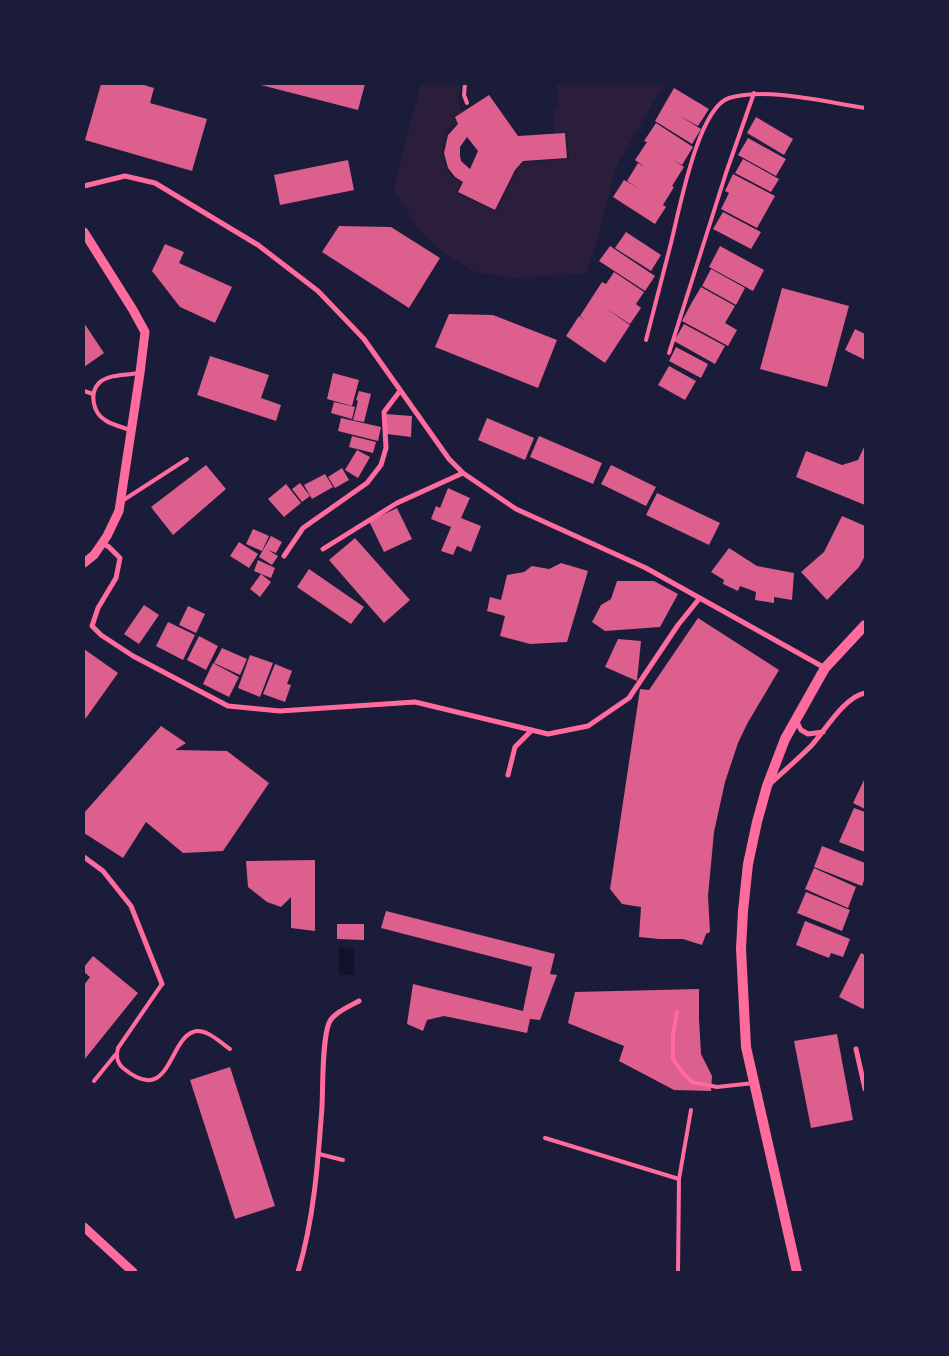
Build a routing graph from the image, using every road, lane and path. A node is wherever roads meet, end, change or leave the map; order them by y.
1 (465, 84) edge
2 (754, 93) junction
3 (467, 103) dead end
4 (865, 108) edge
5 (84, 186) edge
6 (84, 232) edge
7 (646, 340) dead end
8 (669, 353) dead end
9 (140, 373) junction
10 (84, 391) edge
11 (400, 391) junction
12 (93, 394) junction
13 (132, 431) junction
14 (187, 459) dead end
15 (463, 473) junction
16 (120, 502) junction
17 (102, 543) junction
18 (323, 549) dead end
19 (84, 556) edge
20 (284, 556) dead end
21 (84, 563) edge
22 (699, 599) junction
23 (865, 625) edge
24 (825, 668) junction
25 (865, 693) edge
26 (796, 719) junction
27 (532, 730) junction
28 (823, 732) junction
29 (508, 776) dead end
30 (767, 786) junction
31 (84, 857) edge
32 (162, 984) joint
33 (359, 1001) dead end
34 (677, 1012) dead end
35 (856, 1048) dead end
36 (230, 1049) dead end
37 (116, 1054) junction
38 (94, 1081) dead end
39 (754, 1082) junction
40 (865, 1089) edge
41 (690, 1110) dead end
42 (545, 1138) dead end
43 (319, 1154) junction
44 (343, 1160) dead end
45 (679, 1179) junction
46 (84, 1227) edge
47 (133, 1272) edge
48 (298, 1272) edge
49 (678, 1272) edge
50 (797, 1272) edge

1 - 3 lane
2 - 4 lane
2 - 7 lane
2 - 8 lane
5 - 11 street
6 - 9 street
9 - 12 lane
9 - 13 street
10 - 12 lane
11 - 15 street
11 - 20 street
12 - 13 lane
13 - 16 street
14 - 16 lane
15 - 18 street
15 - 22 street
16 - 17 street
16 - 19 street
17 - 21 street
17 - 27 street
22 - 24 street
22 - 27 street
23 - 24 main road
24 - 26 main road
25 - 28 street
26 - 28 street
26 - 30 main road
27 - 29 street
28 - 30 street
30 - 39 main road
31 - 32 street
32 - 37 lane
33 - 43 street
34 - 39 lane
35 - 40 street
36 - 37 lane
37 - 38 lane
39 - 50 main road
41 - 45 lane
42 - 45 lane
43 - 44 lane
43 - 48 street
45 - 49 lane
46 - 47 street

